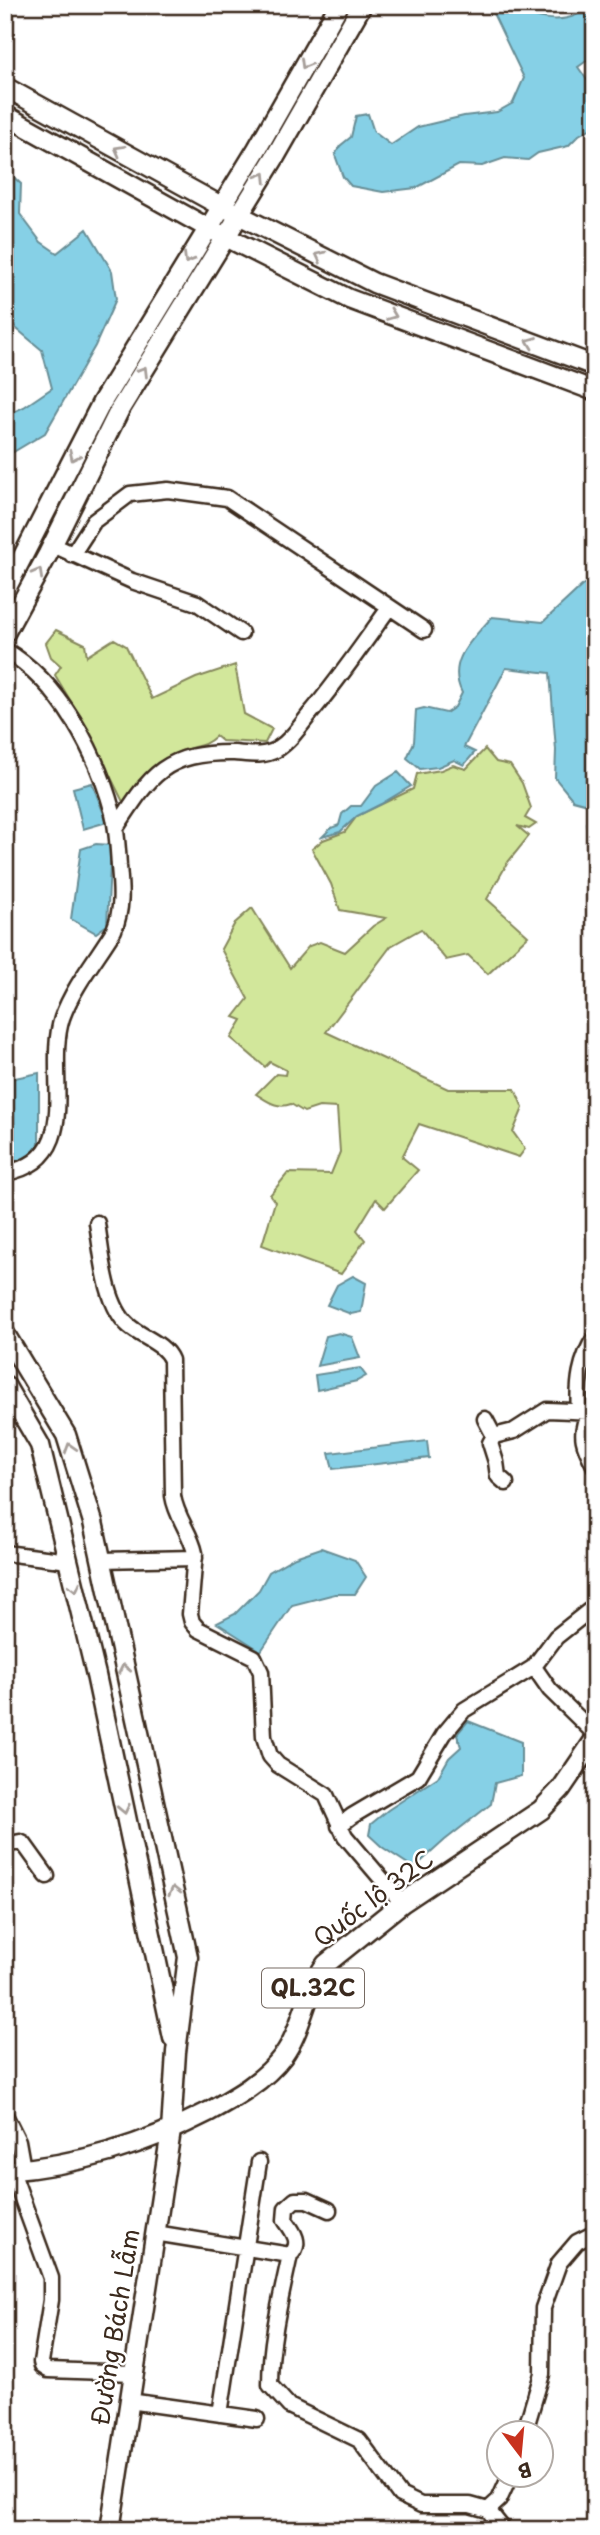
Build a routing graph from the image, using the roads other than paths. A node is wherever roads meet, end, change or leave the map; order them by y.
1 (339, 5) edge
2 (362, 5) edge
3 (5, 87) edge
4 (5, 115) edge
5 (221, 206) junction
6 (239, 215) junction
7 (207, 228) junction
8 (226, 236) junction
9 (595, 366) edge
10 (595, 391) edge
11 (53, 545) junction
12 (72, 555) junction
13 (5, 591) edge
14 (389, 608) junction
15 (424, 629) dead end
16 (5, 632) edge
17 (242, 633) dead end
18 (5, 650) edge
19 (116, 828) junction
20 (5, 1173) edge
21 (97, 1223) dead end
22 (5, 1334) edge
23 (595, 1337) edge
24 (5, 1385) edge
25 (592, 1413) edge
26 (485, 1419) dead end
27 (494, 1436) junction
28 (595, 1466) edge
29 (506, 1483) dead end
30 (5, 1553) edge
31 (195, 1558) junction
32 (101, 1560) junction
33 (69, 1561) junction
34 (595, 1606) edge
35 (534, 1667) junction
36 (595, 1736) edge
37 (339, 1826) junction
38 (5, 1845) edge
39 (47, 1876) dead end
40 (402, 1903) junction
41 (176, 2052) junction
42 (5, 2115) edge
43 (171, 2131) junction
44 (260, 2162) dead end
45 (13, 2170) edge
46 (329, 2210) dead end
47 (155, 2233) junction
48 (595, 2233) edge
49 (246, 2248) junction
50 (290, 2255) junction
51 (134, 2373) junction
52 (129, 2401) junction
53 (220, 2414) junction
54 (257, 2419) dead end
55 (528, 2420) edge
56 (504, 2490) edge
57 (488, 2510) junction
58 (110, 2530) edge
59 (504, 2530) edge

1 -> 5 main road
6 -> 2 main road
5 -> 3 main road
4 - 7 main road
5 - 6 main road
5 - 7 main road
6 - 8 main road
9 -> 6 main road
7 - 8 main road
7 -> 13 main road
8 -> 10 main road
11 -> 8 main road
11 - 12 street
16 -> 11 main road
12 - 14 street
12 - 17 street
14 - 15 street
14 - 19 street
18 - 19 street
19 - 20 street
21 - 31 street
32 -> 22 main road
23 - 25 street
24 - 33 main road
25 - 27 street
25 - 28 street
26 - 27 street
27 - 29 street
30 - 33 street
31 - 32 street
31 - 37 street
41 -> 32 main road
33 -> 41 main road
34 - 35 street
35 - 36 street
35 - 37 street
36 - 40 main road, Quốc lộ 32C / QL.32C
37 - 40 street
38 - 39 street
40 - 43 main road, Quốc lộ 32C / QL.32C
41 - 43 main road, Đường Bách Lẫm
42 - 45 street
43 - 45 main road, Quốc lộ 32C / QL.32C
43 - 47 main road, Đường Bách Lẫm
44 - 49 street
45 - 51 street
46 - 50 street
47 - 49 street
47 - 51 main road, Đường Bách Lẫm
48 - 55 street
49 - 50 street
49 - 53 street
50 - 57 street
51 - 52 main road, Đường Bách Lẫm
52 - 53 street
52 - 58 main road, Đường Bách Lẫm
53 - 54 street
56 - 57 street
57 - 59 street

